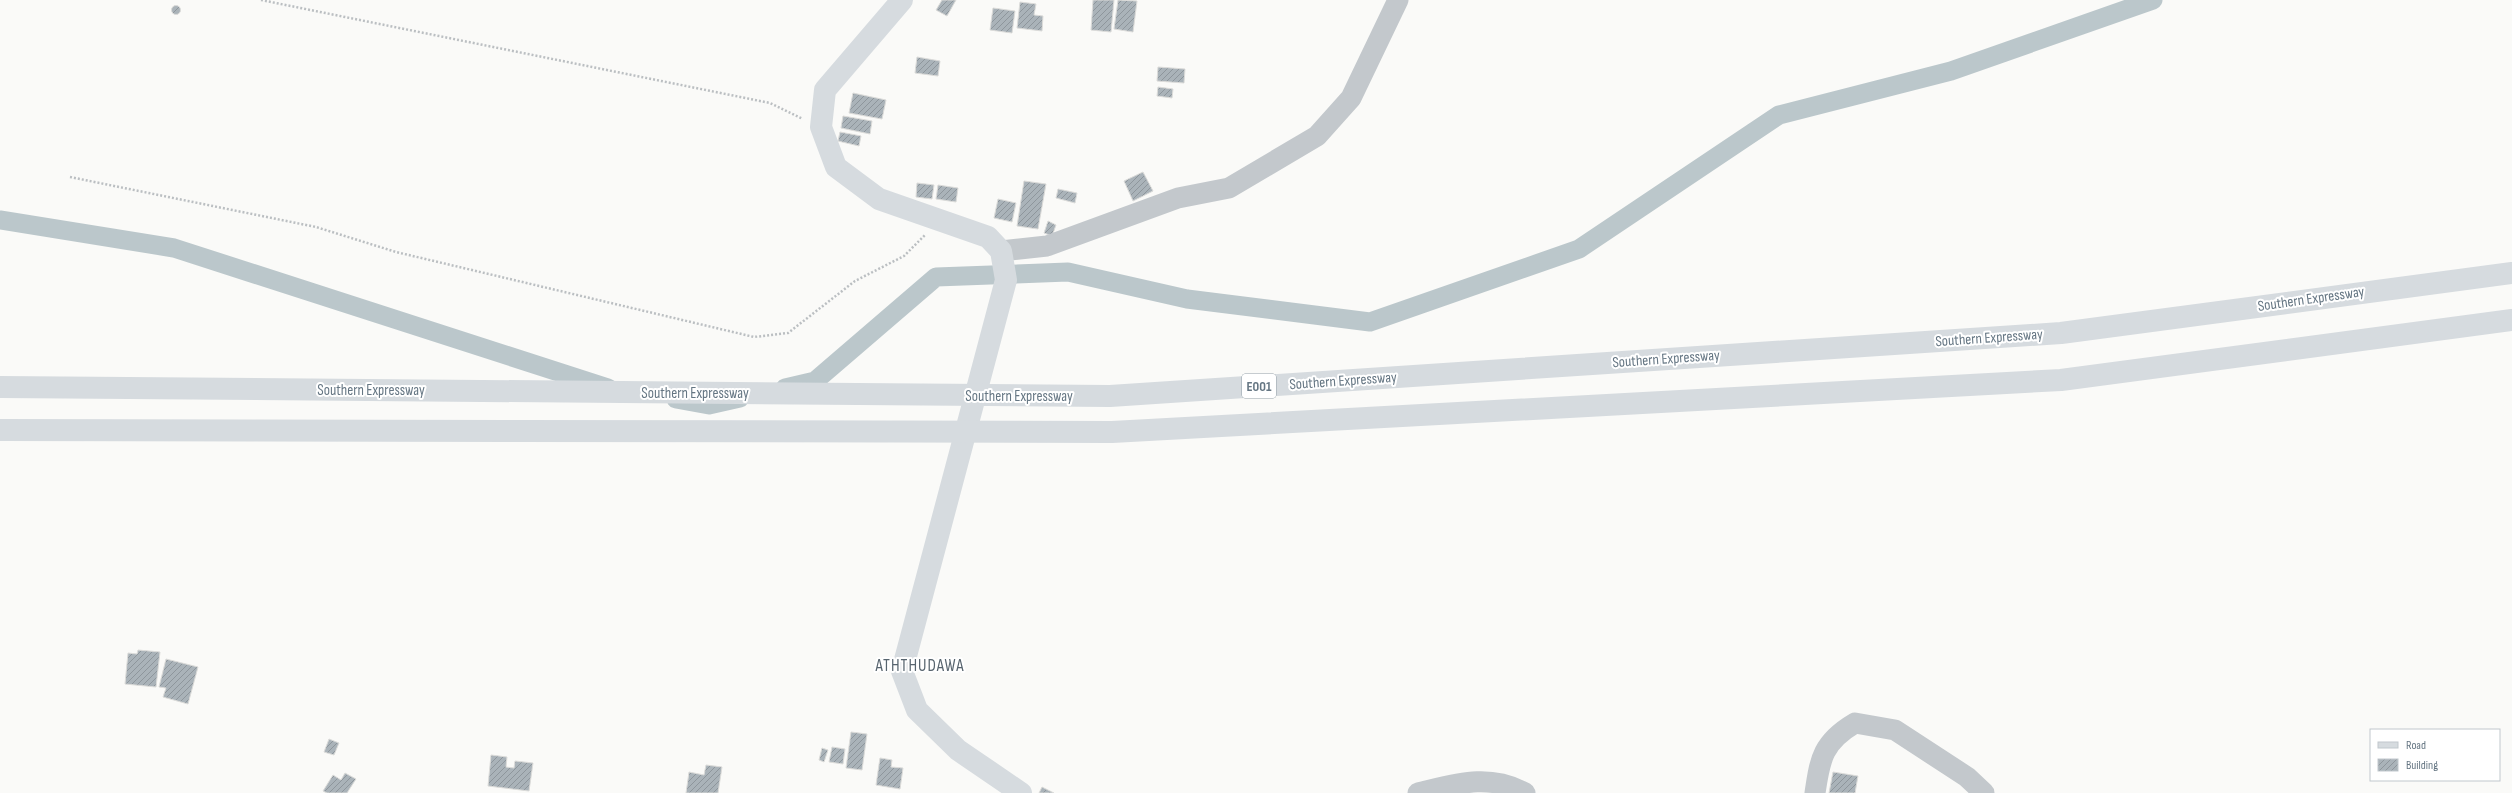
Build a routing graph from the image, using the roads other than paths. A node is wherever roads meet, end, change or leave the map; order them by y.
1 (902, 0) edge
2 (1398, 0) edge
3 (1003, 255) junction
4 (2512, 273) edge
5 (2512, 320) edge
6 (0, 387) edge
7 (0, 430) edge
8 (1021, 793) edge
9 (1418, 793) edge
10 (1525, 793) edge
11 (1815, 793) edge
12 (1984, 793) edge

1 - 3 main road
2 - 3 street
3 - 8 main road
4 - 6 main road, Southern Expressway / E001
5 - 7 main road
9 - 10 street
11 - 12 street

